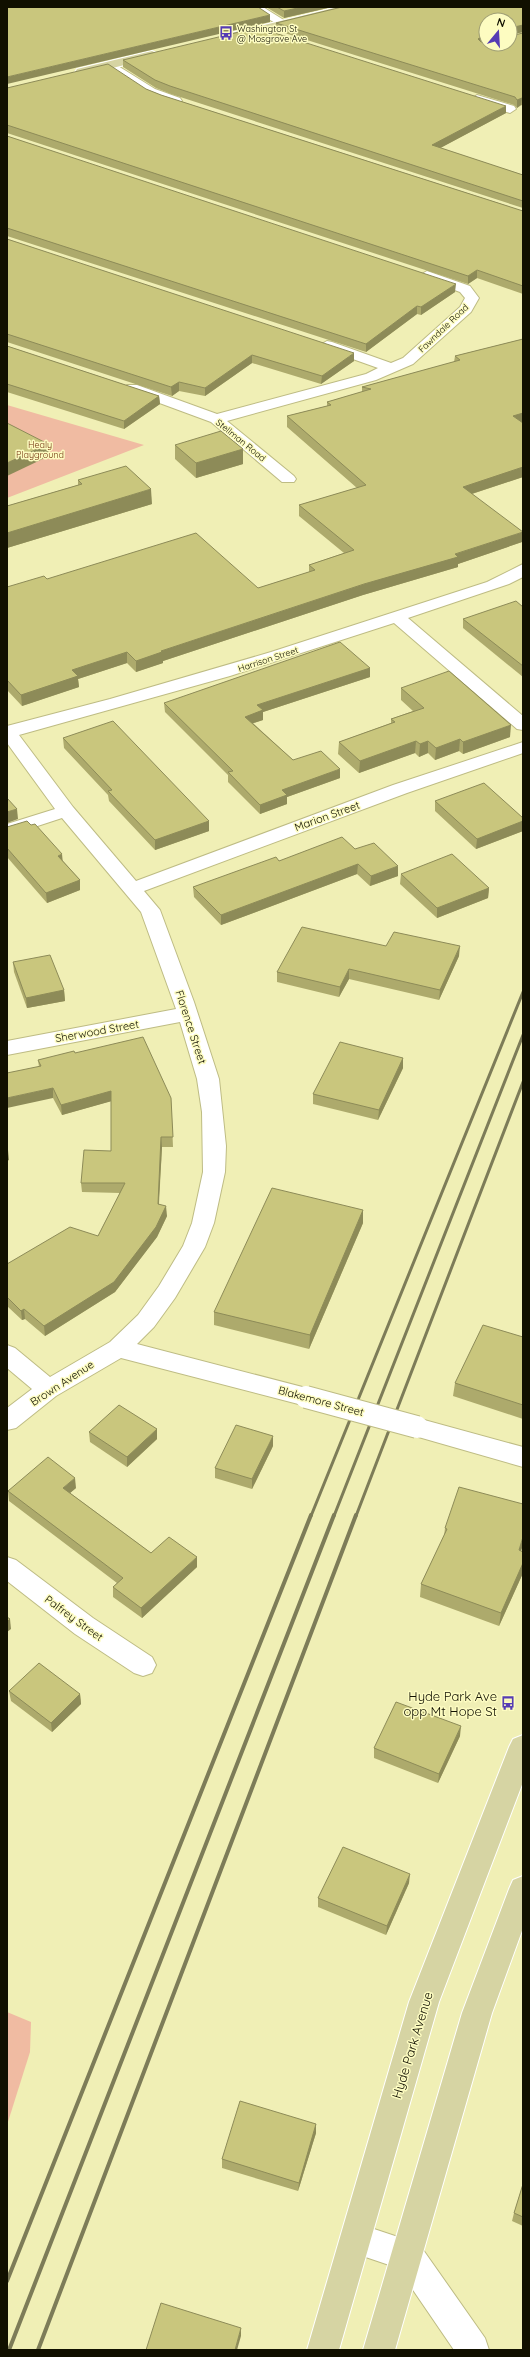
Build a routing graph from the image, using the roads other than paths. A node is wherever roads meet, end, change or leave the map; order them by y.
1 (255, 7) edge
2 (352, 7) edge
3 (284, 24) junction
4 (261, 29) junction
5 (277, 36) edge
6 (224, 38) edge
7 (163, 52) edge
8 (110, 65) junction
9 (73, 74) edge
10 (466, 95) edge
11 (187, 105) edge
12 (510, 109) edge
13 (414, 272) edge
14 (313, 340) edge
15 (391, 368) junction
16 (117, 383) edge
17 (216, 419) junction
18 (288, 479) dead end
19 (523, 569) edge
20 (397, 616) junction
21 (523, 725) edge
22 (8, 732) edge
23 (523, 748) edge
24 (66, 811) junction
25 (7, 830) edge
26 (132, 889) junction
27 (187, 1014) junction
28 (7, 1048) edge
29 (118, 1348) junction
30 (7, 1354) edge
31 (48, 1389) junction
32 (7, 1421) edge
33 (523, 1457) edge
34 (7, 1567) edge
35 (143, 1665) dead end
36 (523, 1747) edge
37 (523, 1889) edge
38 (356, 2239) junction
39 (408, 2255) junction
40 (323, 2350) edge
41 (379, 2350) edge
42 (473, 2350) edge

1 - 3 street
2 - 3 main road
3 - 4 main road
4 - 5 street
4 - 6 main road
7 - 8 main road
8 - 9 main road
8 - 11 street
10 - 12 street
13 - 15 street, Fawndale Road
14 - 15 street
15 - 17 street, Fawndale Road
16 - 17 street, Stellman Road
17 - 18 street, Stellman Road
19 - 20 street, Harrison Street
20 - 21 street
20 - 22 street, Harrison Street
22 - 24 street, Florence Street
23 - 26 street, Marion Street
24 - 25 street
24 - 26 street, Florence Street
26 - 27 street, Florence Street
27 - 28 street, Sherwood Street
27 - 29 street, Florence Street
29 - 31 street, Brown Avenue
29 - 33 street, Blakemore Street, bridge
30 - 31 street
31 - 32 street, Brown Avenue
34 - 35 street, Palfrey Street
36 - 38 main road, Hyde Park Avenue
37 - 39 main road
38 - 39 street
38 - 40 main road, Hyde Park Avenue
39 - 41 main road
39 - 42 street

